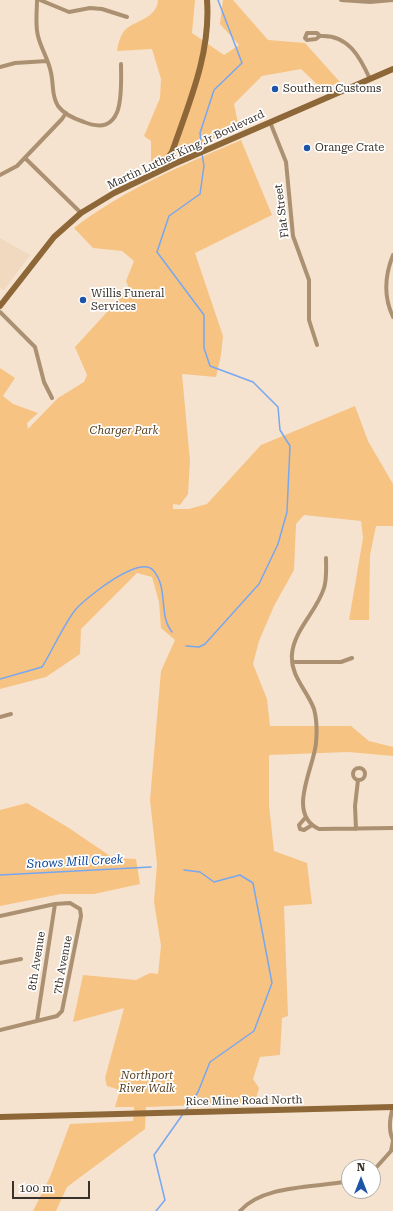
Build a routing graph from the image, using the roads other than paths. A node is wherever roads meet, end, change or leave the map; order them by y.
1 (37, 0) edge
2 (40, 0) edge
3 (207, 0) edge
4 (341, 0) edge
5 (393, 0) edge
6 (127, 17) dead end
7 (320, 36) dead end
8 (47, 61) junction
9 (121, 64) dead end
10 (0, 67) edge
11 (393, 69) edge
12 (370, 78) junction
13 (66, 113) junction
14 (270, 122) junction
15 (172, 152) junction
16 (25, 158) junction
17 (174, 164) junction
18 (157, 172) junction
19 (0, 175) edge
20 (81, 213) junction
21 (393, 255) edge
22 (0, 306) edge
23 (0, 312) edge
24 (393, 317) edge
25 (317, 345) dead end
26 (52, 398) dead end
27 (326, 558) dead end
28 (352, 658) dead end
29 (292, 662) junction
30 (10, 714) dead end
31 (0, 717) edge
32 (358, 780) dead end
33 (306, 817) junction
34 (312, 825) junction
35 (393, 828) edge
36 (356, 829) junction
37 (55, 904) junction
38 (0, 916) edge
39 (22, 959) dead end
40 (0, 963) edge
41 (37, 1021) junction
42 (0, 1030) edge
43 (393, 1107) edge
44 (0, 1117) edge
45 (393, 1140) edge
46 (381, 1162) edge
47 (341, 1182) edge
48 (240, 1211) edge

1 - 8 street
2 - 6 street
3 - 15 main road
4 - 5 street
7 - 12 street
8 - 10 street
8 - 13 street
9 - 13 street
11 - 12 main road, Martin Luther King Jr Boulevard
12 - 14 main road, Martin Luther King Jr Boulevard
13 - 16 street
14 - 17 main road, Martin Luther King Jr Boulevard
14 - 25 street, Flat Street
15 - 17 main road
15 - 18 main road
16 - 19 street
16 - 20 street
17 - 18 main road, Martin Luther King Jr Boulevard
18 - 20 main road, Martin Luther King Jr Boulevard
20 - 22 main road, Martin Luther King Jr Boulevard
21 - 24 street
23 - 26 street
27 - 29 street
28 - 29 street
29 - 33 street
30 - 31 street
32 - 36 street
33 - 34 street
33 - 34 street
34 - 36 street
35 - 36 street
37 - 38 street
37 - 41 street, 8th Avenue
37 - 41 street, 7th Avenue
39 - 40 street
41 - 42 street
43 - 44 main road, Rice Mine Road North
43 - 45 street
45 - 46 street
47 - 48 street

